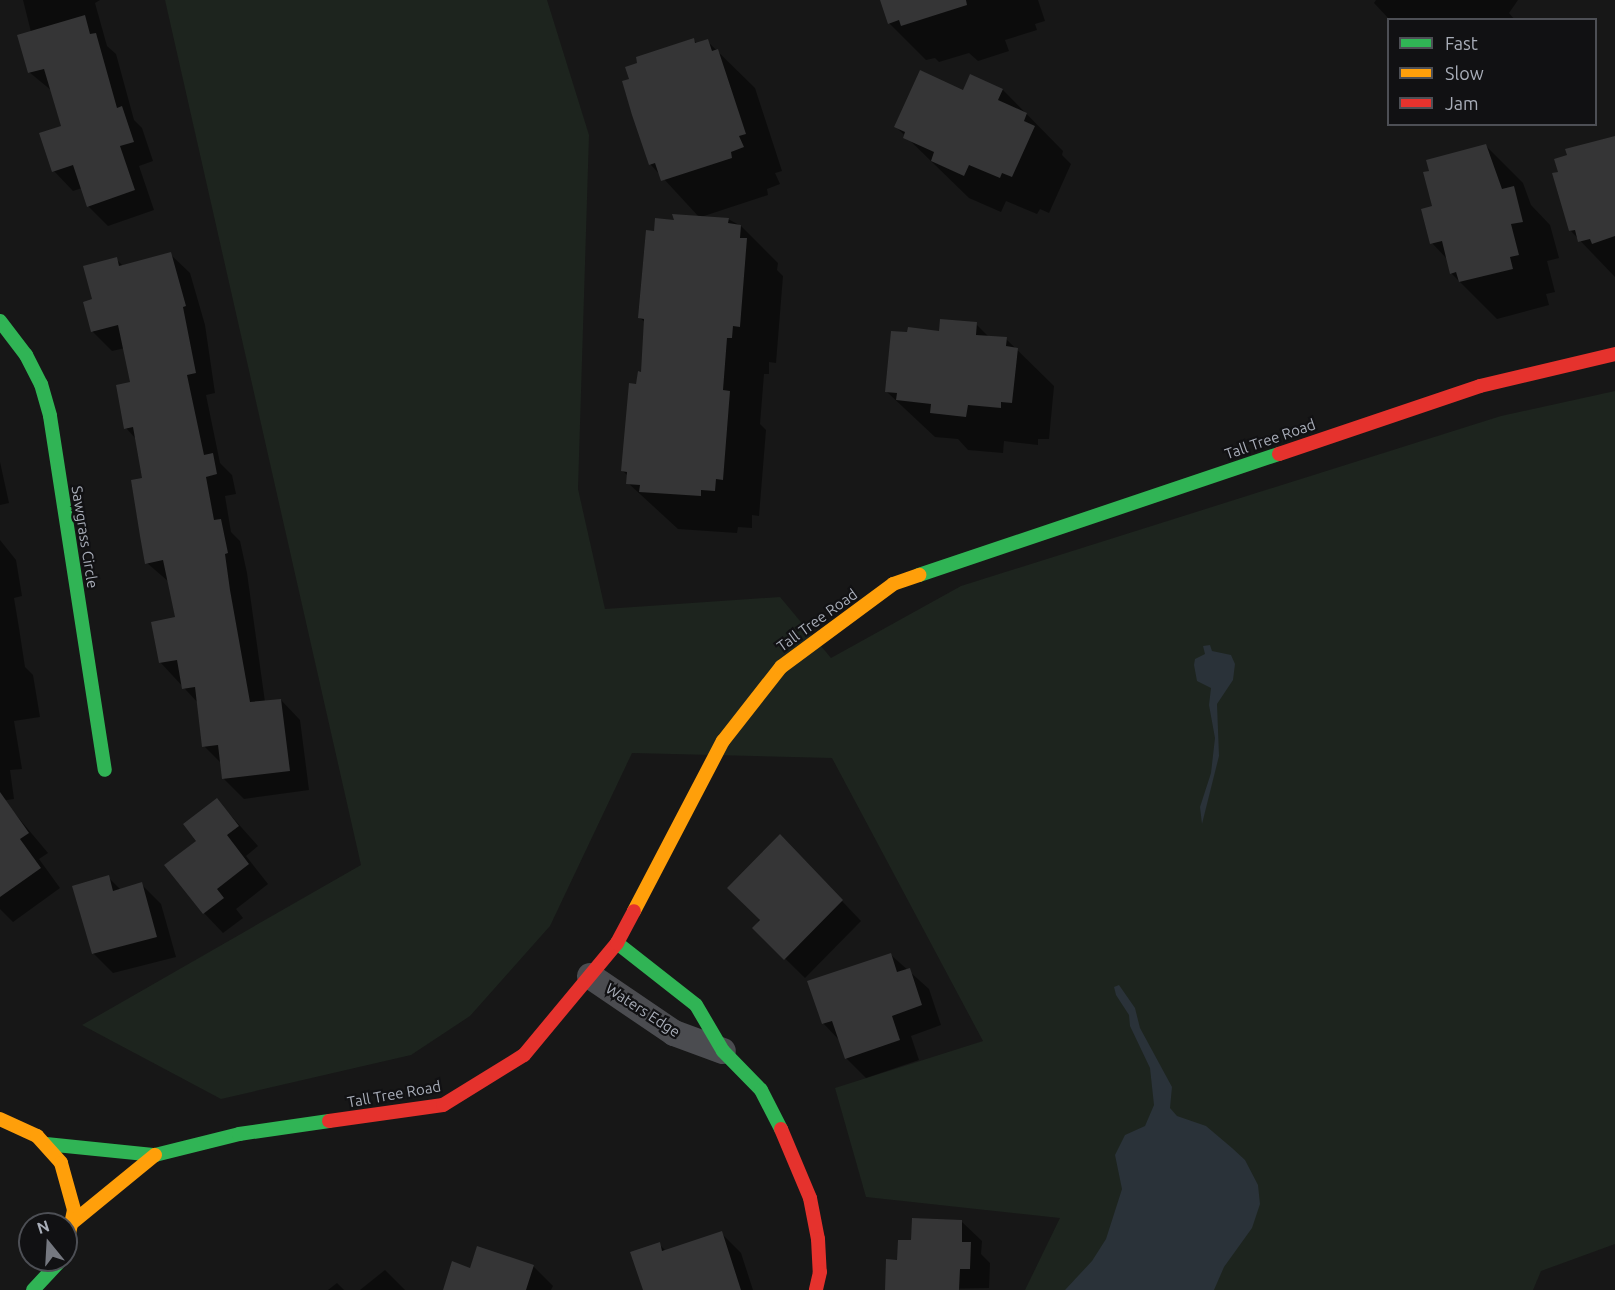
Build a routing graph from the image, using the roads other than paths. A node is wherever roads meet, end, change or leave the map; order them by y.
1 (0, 321) edge
2 (1615, 354) edge
3 (105, 770) dead end
4 (616, 943) junction
5 (590, 976) junction
6 (723, 1051) junction
7 (0, 1119) edge
8 (46, 1144) junction
9 (155, 1155) junction
10 (73, 1212) edge
11 (78, 1218) edge
12 (51, 1272) edge
13 (38, 1288) edge
14 (816, 1290) edge

1 - 3 street, Sawgrass Circle
2 - 4 street, Tall Tree Road
4 - 5 street, Tall Tree Road
4 - 6 street, Waters Edge
5 - 6 street, Waters Edge
5 - 9 street, Tall Tree Road
6 - 14 street
7 - 8 street
8 - 9 street, Tall Tree Road
8 - 10 street
9 - 11 street, Tall Tree Road
12 - 13 street

